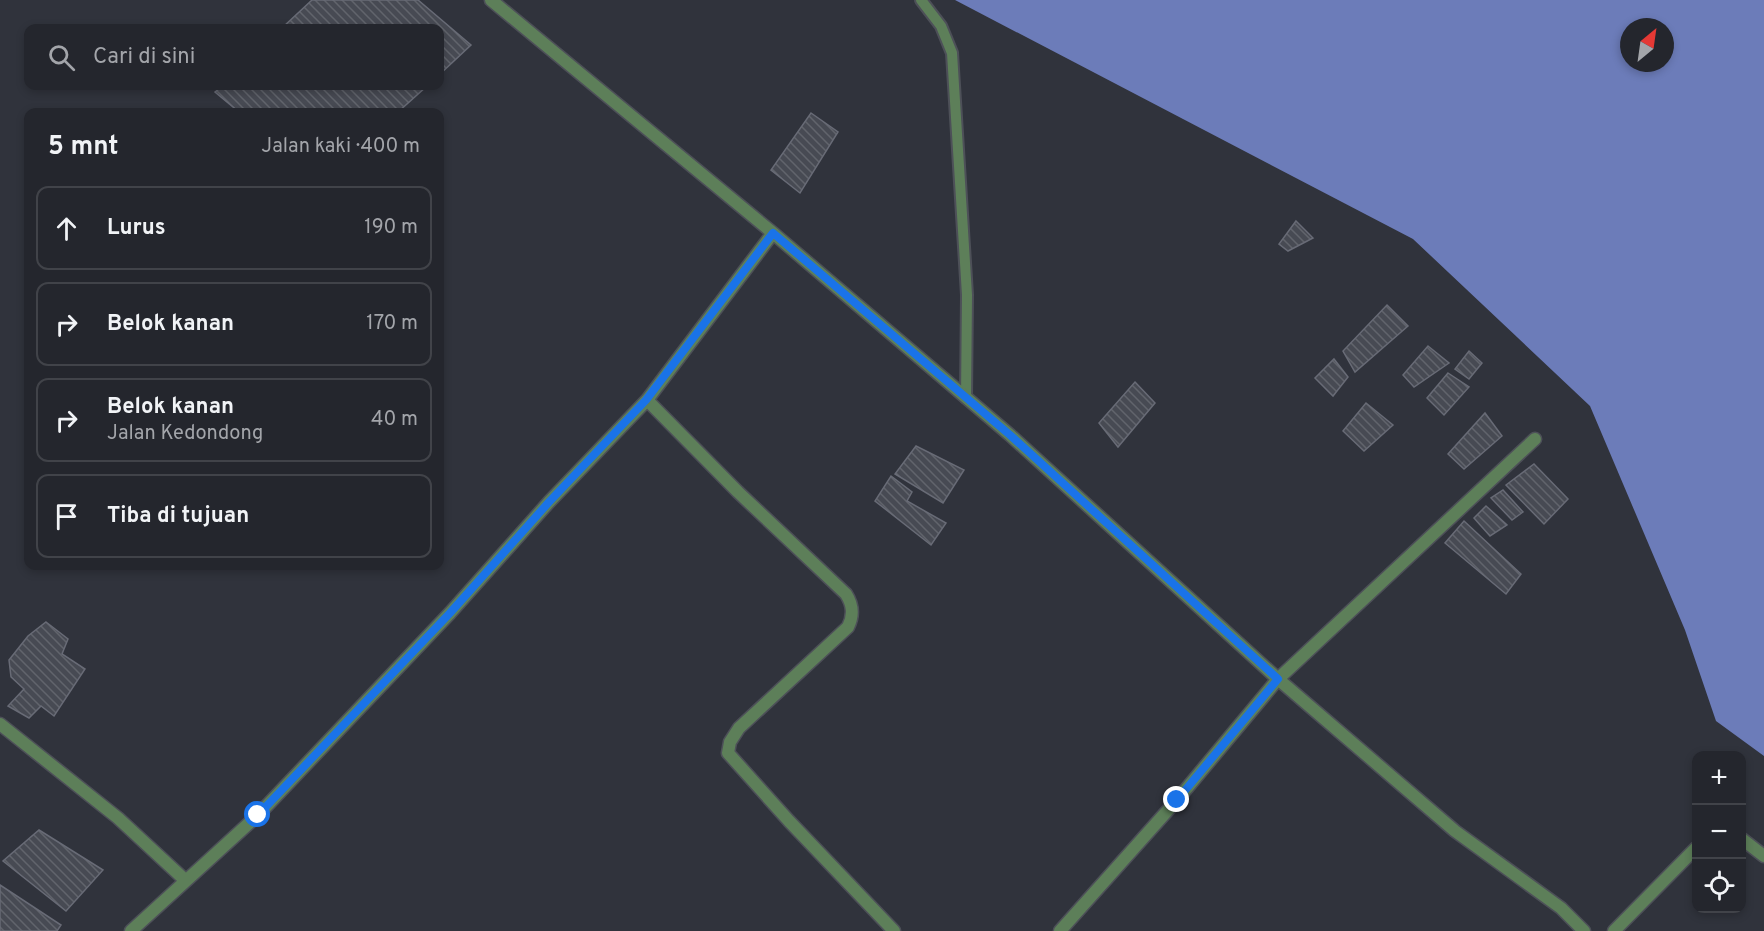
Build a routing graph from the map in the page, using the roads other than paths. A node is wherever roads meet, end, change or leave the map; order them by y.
1 (491, 0) edge
2 (921, 0) edge
3 (773, 233) junction
4 (966, 398) junction
5 (646, 400) junction
6 (1535, 438) dead end
7 (1278, 679) junction
8 (0, 724) edge
9 (1746, 842) edge
10 (1692, 852) edge
11 (1764, 856) edge
12 (185, 880) junction
13 (131, 931) edge
14 (894, 931) edge
15 (1060, 931) edge
16 (1584, 931) edge
17 (1614, 931) edge

1 - 3 street
2 - 4 lane
3 - 4 street
3 - 5 street
4 - 7 street
5 - 12 street
5 - 14 street
6 - 7 street
7 - 15 street
7 - 16 street
8 - 12 street
9 - 11 street
10 - 17 street
12 - 13 street

